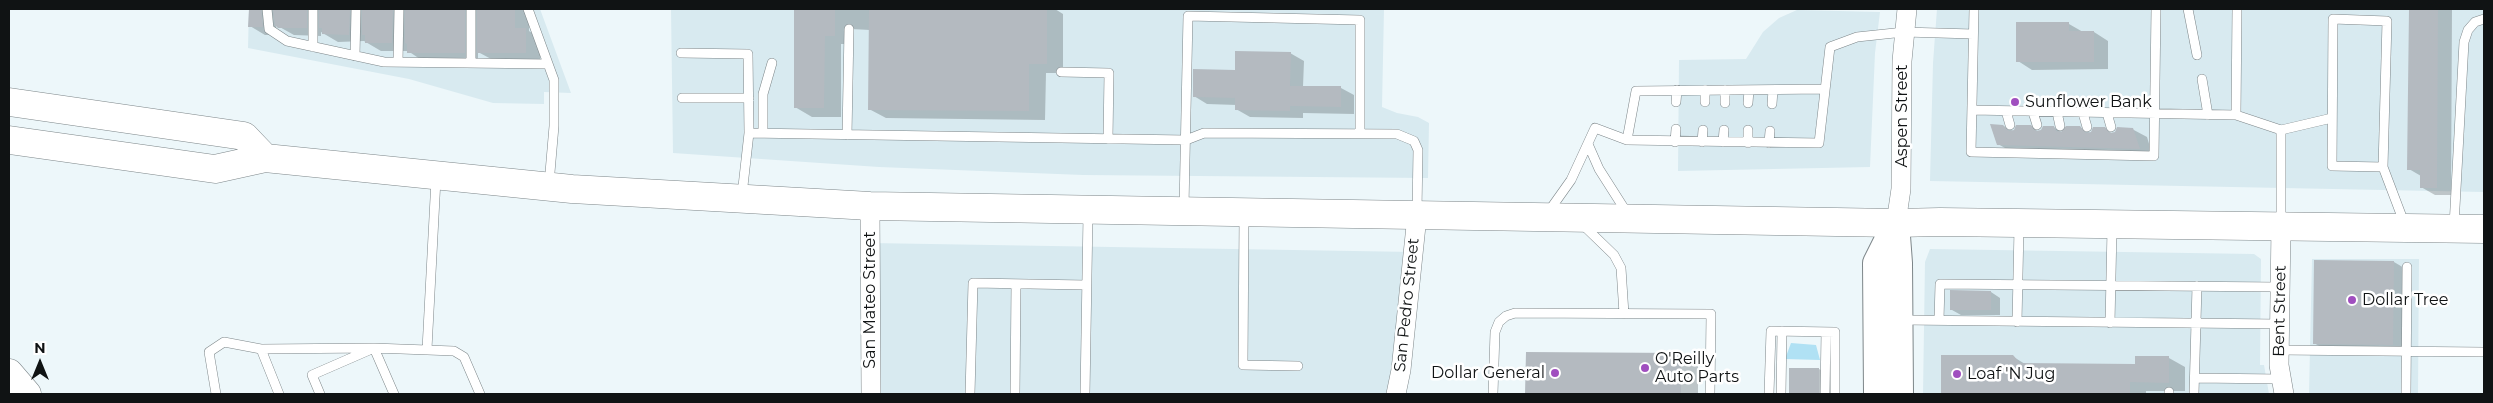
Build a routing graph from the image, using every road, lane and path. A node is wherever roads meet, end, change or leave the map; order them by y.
1 (267, 9) edge
2 (313, 9) edge
3 (356, 9) edge
4 (399, 9) edge
5 (471, 9) edge
6 (528, 9) edge
7 (1907, 9) edge
8 (1974, 9) edge
9 (2156, 9) edge
10 (2188, 9) edge
11 (2236, 9) edge
12 (2484, 19) edge
13 (850, 29) dead end
14 (1904, 32) junction
15 (1973, 34) junction
16 (313, 47) junction
17 (681, 53) dead end
18 (2197, 55) dead end
19 (355, 56) junction
20 (398, 62) junction
21 (471, 63) junction
22 (548, 64) junction
23 (772, 64) dead end
24 (1061, 72) dead end
25 (2202, 79) dead end
26 (1676, 90) junction
27 (1705, 90) junction
28 (1725, 90) junction
29 (1748, 90) junction
30 (1773, 90) junction
31 (1825, 90) junction
32 (682, 98) dead end
33 (749, 98) junction
34 (9, 102) edge
35 (1676, 102) dead end
36 (1705, 102) dead end
37 (1725, 103) dead end
38 (1748, 103) dead end
39 (1772, 104) dead end
40 (1972, 110) junction
41 (2006, 111) junction
42 (2034, 112) junction
43 (2057, 112) junction
44 (2083, 113) junction
45 (2107, 113) junction
46 (2154, 114) junction
47 (2208, 115) junction
48 (2236, 115) junction
49 (2332, 118) junction
50 (2010, 125) dead end
51 (2037, 125) dead end
52 (2060, 126) dead end
53 (2087, 127) dead end
54 (2111, 127) dead end
55 (1676, 129) dead end
56 (1703, 130) dead end
57 (1724, 130) dead end
58 (1748, 130) dead end
59 (2282, 130) junction
60 (1770, 131) dead end
61 (749, 133) junction
62 (763, 133) junction
63 (1360, 134) junction
64 (848, 135) junction
65 (1108, 139) junction
66 (9, 140) edge
67 (1186, 140) junction
68 (1627, 140) junction
69 (1675, 142) junction
70 (1702, 142) junction
71 (1723, 142) junction
72 (1748, 143) junction
73 (1769, 143) junction
74 (1588, 144) junction
75 (76, 151) junction
76 (9, 156) edge
77 (264, 158) junction
78 (2383, 167) junction
79 (436, 176) junction
80 (549, 187) junction
81 (742, 200) junction
82 (870, 206) junction
83 (1088, 211) junction
84 (1183, 213) junction
85 (1244, 214) junction
86 (1417, 216) junction
87 (1544, 217) junction
88 (1576, 217) junction
89 (1631, 219) junction
90 (2019, 223) junction
91 (1896, 224) junction
92 (2112, 224) junction
93 (2281, 227) junction
94 (2406, 228) junction
95 (2454, 229) junction
96 (2484, 229) edge
97 (2407, 267) dead end
98 (1016, 284) junction
99 (2017, 284) junction
100 (1086, 285) junction
101 (2111, 285) junction
102 (2196, 286) junction
103 (2280, 287) junction
104 (1624, 314) junction
105 (1900, 320) junction
106 (1940, 320) junction
107 (2017, 322) junction
108 (2110, 322) junction
109 (2196, 323) junction
110 (2280, 324) junction
111 (1782, 331) junction
112 (1826, 332) junction
113 (261, 348) junction
114 (374, 348) junction
115 (427, 349) junction
116 (2279, 350) junction
117 (2407, 351) junction
118 (2484, 352) edge
119 (1298, 366) dead end
120 (9, 373) edge
121 (2194, 378) junction
122 (2283, 387) edge
123 (27, 394) edge
124 (216, 394) edge
125 (279, 394) edge
126 (320, 394) edge
127 (394, 394) edge
128 (480, 394) edge
129 (871, 394) edge
130 (970, 394) edge
131 (1015, 394) edge
132 (1085, 394) edge
133 (1396, 394) edge
134 (1493, 394) edge
135 (1710, 394) edge
136 (1769, 394) edge
137 (1781, 394) edge
138 (1825, 394) edge
139 (1835, 394) edge
140 (1877, 394) edge
141 (1900, 394) edge
142 (2194, 394) edge
143 (2406, 394) edge

1 - 16 lane
2 - 16 lane
3 - 19 lane
4 - 20 lane
5 - 21 lane
6 - 22 lane
7 - 14 street, Aspen Street
8 - 15 lane
9 - 46 lane
10 - 18 lane
11 - 48 lane
12 - 95 lane
13 - 64 lane
14 - 15 lane
14 - 31 lane
14 - 91 street, Aspen Street
15 - 40 lane
16 - 19 lane
17 - 33 lane
19 - 20 lane
20 - 21 lane
21 - 22 lane
22 - 80 lane
23 - 62 lane
24 - 65 lane
25 - 47 lane
26 - 27 lane
26 - 35 lane
26 - 68 lane
27 - 28 lane
27 - 36 lane
28 - 29 lane
28 - 37 lane
29 - 30 lane
29 - 38 lane
30 - 31 lane
30 - 39 lane
31 - 73 lane
32 - 33 lane
33 - 61 lane
34 - 77 main road
40 - 41 lane
40 - 46 lane
41 - 42 lane
41 - 50 lane
42 - 43 lane
42 - 51 lane
43 - 44 lane
43 - 52 lane
44 - 45 lane
44 - 53 lane
45 - 46 lane
45 - 54 lane
46 - 47 lane
47 - 48 lane
48 - 59 lane
49 - 59 lane
49 - 78 lane
49 - 78 lane
55 - 69 lane
56 - 70 lane
57 - 71 lane
58 - 72 lane
59 - 93 lane
60 - 73 lane
61 - 62 lane
61 - 81 lane
62 - 64 lane
63 - 67 lane
63 - 67 lane
63 - 86 lane
64 - 65 lane
65 - 67 lane
66 - 75 main road
67 - 84 lane
68 - 69 lane
68 - 74 lane
69 - 70 lane
70 - 71 lane
71 - 72 lane
72 - 73 lane
74 - 87 lane
74 - 89 lane
75 - 76 main road
75 - 77 main road
77 - 79 main road
78 - 94 lane
79 - 80 main road
79 - 115 lane
80 - 81 main road
81 - 82 main road
82 - 83 main road
82 - 129 street, San Mateo Street
83 - 84 main road
83 - 100 lane
84 - 85 main road
85 - 86 main road
85 - 119 lane
86 - 87 main road
86 - 133 street, San Pedro Street
87 - 88 main road
88 - 89 main road
88 - 104 lane
89 - 91 main road
90 - 91 main road
90 - 92 main road
90 - 99 lane
91 - 105 street
91 - 140 street
92 - 93 main road
92 - 101 lane
93 - 94 main road
93 - 103 street, Bent Street
94 - 95 main road
95 - 96 main road
97 - 117 lane
98 - 100 lane
98 - 130 lane
98 - 131 lane
99 - 101 lane
99 - 106 lane
99 - 107 lane
100 - 132 lane
101 - 102 lane
101 - 108 lane
102 - 103 lane
102 - 109 lane
103 - 110 street, Bent Street
104 - 134 lane
104 - 135 lane
105 - 106 lane
105 - 141 street
106 - 107 lane
107 - 108 lane
108 - 109 lane
109 - 110 lane
109 - 121 lane
110 - 116 street, Bent Street
111 - 112 lane
111 - 136 lane
111 - 137 lane
112 - 138 lane
112 - 139 lane
113 - 114 lane
113 - 124 lane
113 - 125 lane
114 - 115 lane
114 - 126 lane
114 - 127 lane
115 - 128 lane
116 - 117 lane
116 - 122 street, Bent Street
117 - 118 lane
117 - 143 lane
120 - 123 main road
121 - 122 lane
121 - 142 lane

